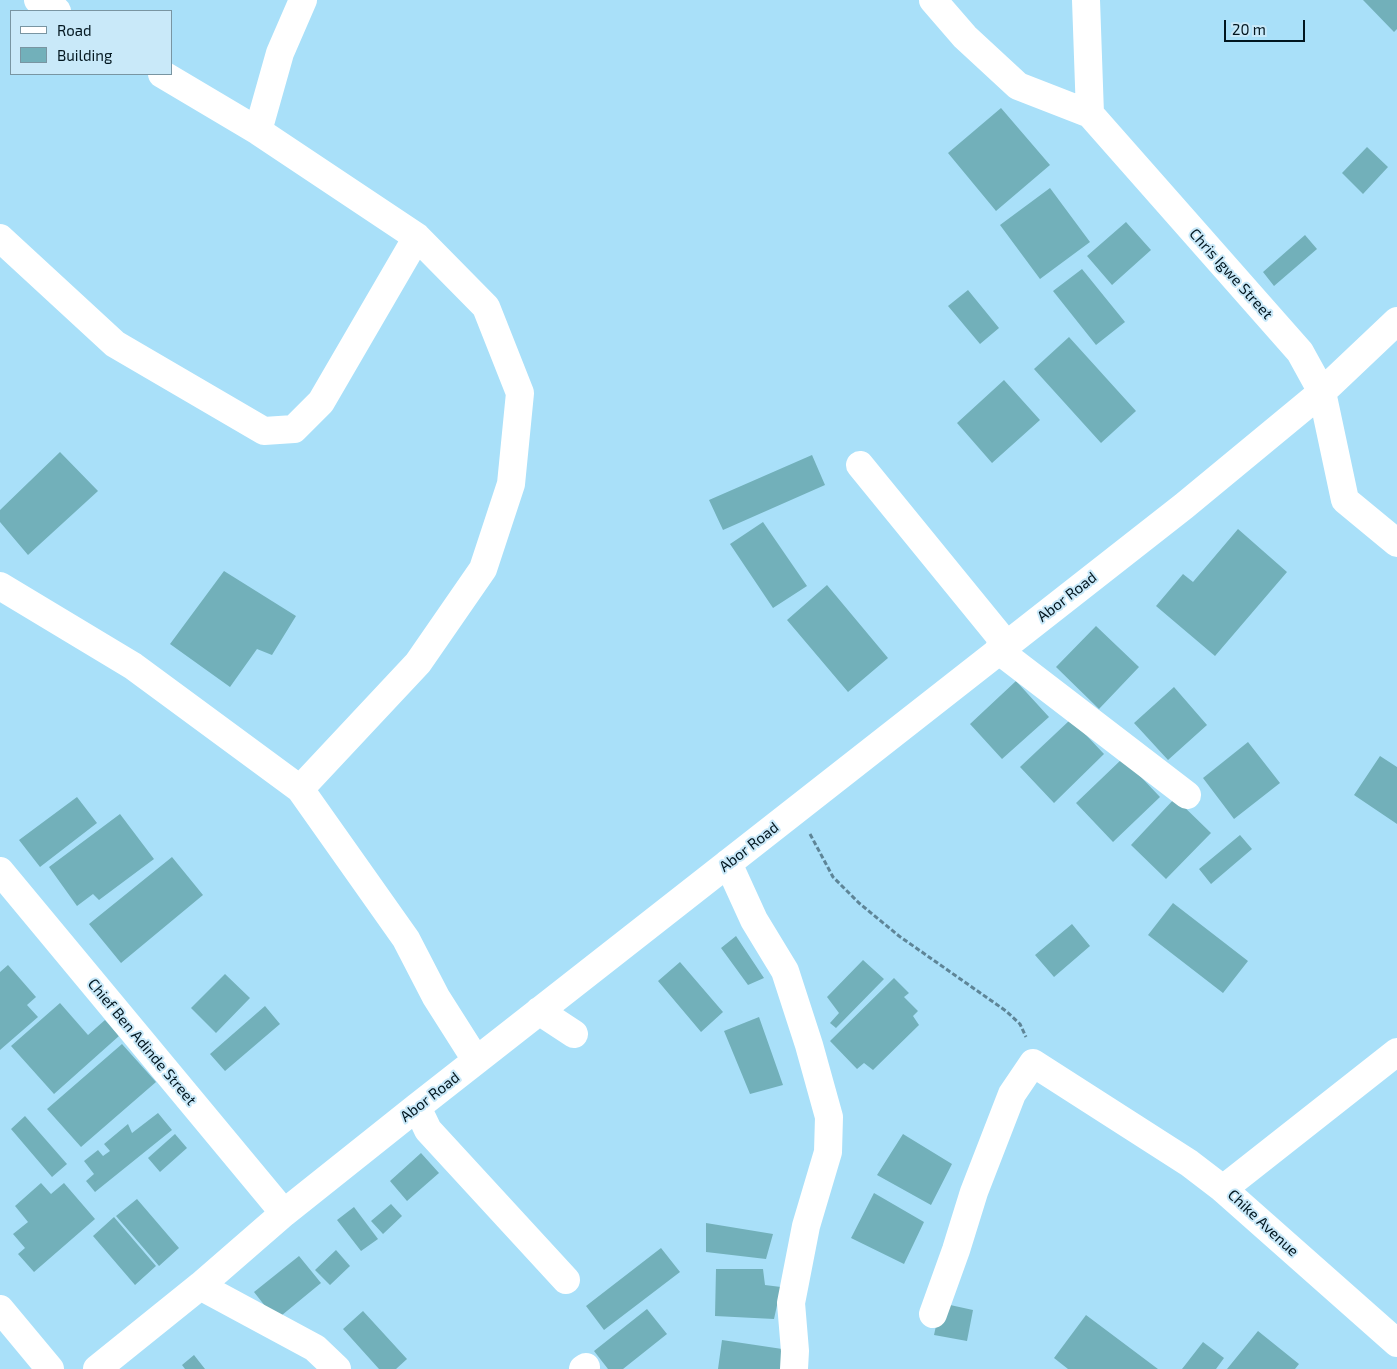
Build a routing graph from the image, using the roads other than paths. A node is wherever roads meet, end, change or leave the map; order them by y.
1 (38, 0) edge
2 (303, 0) edge
3 (933, 0) edge
4 (1086, 0) edge
5 (55, 10) edge
6 (164, 75) edge
7 (1090, 114) junction
8 (258, 131) junction
9 (417, 237) junction
10 (0, 238) edge
11 (1397, 321) edge
12 (1322, 392) junction
13 (860, 465) dead end
14 (1397, 543) edge
15 (0, 586) edge
16 (1002, 647) junction
17 (300, 789) junction
18 (1187, 795) dead end
19 (728, 863) junction
20 (0, 871) edge
21 (539, 1011) junction
22 (574, 1034) dead end
23 (1397, 1052) edge
24 (476, 1060) junction
25 (416, 1107) junction
26 (1223, 1189) junction
27 (284, 1213) junction
28 (566, 1280) dead end
29 (200, 1286) junction
30 (0, 1309) edge
31 (933, 1314) dead end
32 (1397, 1343) edge
33 (50, 1369) edge
34 (97, 1369) edge
35 (337, 1369) edge
36 (794, 1369) edge

1 - 5 street
2 - 8 street
3 - 7 street
4 - 7 street
6 - 8 street
7 - 12 street, Chris Igwe Street
8 - 9 street
9 - 10 street
9 - 17 street
11 - 12 street, Abor Road
12 - 14 street, Chris Igwe Street
12 - 16 street, Abor Road
13 - 16 street
15 - 17 street
16 - 18 street
16 - 19 street, Abor Road
17 - 24 street
19 - 21 street, Abor Road
19 - 36 street
20 - 27 street, Chief Ben Adinde Street
21 - 22 street
21 - 24 street, Abor Road
23 - 26 street, Chike Avenue
24 - 25 street, Abor Road
25 - 27 street, Abor Road
25 - 28 street
26 - 31 street
26 - 32 street, Chike Avenue
27 - 29 street, Abor Road
29 - 34 street, Abor Road
29 - 35 street
30 - 33 street

